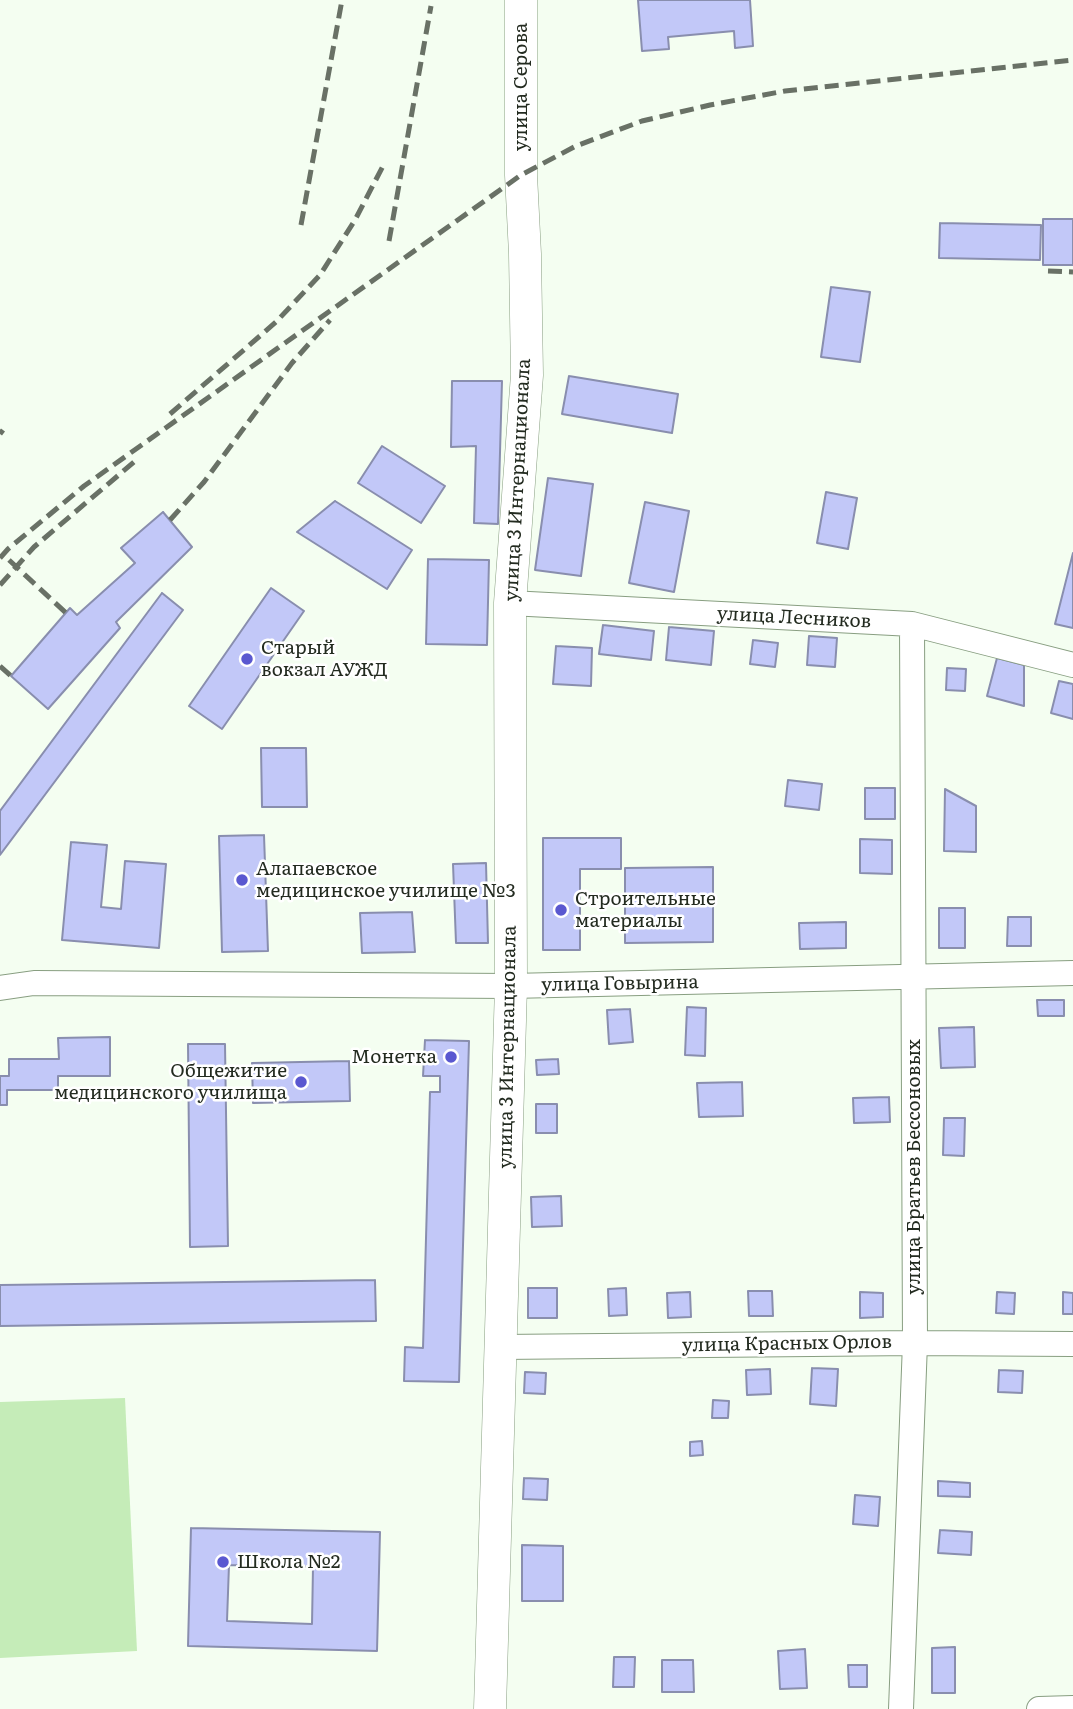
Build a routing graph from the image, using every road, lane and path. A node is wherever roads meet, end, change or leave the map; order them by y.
1 (521, 0) edge
2 (521, 175) joint
3 (510, 603) junction
4 (912, 624) junction
5 (1073, 665) edge
6 (1073, 973) edge
7 (913, 977) junction
8 (511, 986) junction
9 (0, 988) edge
10 (915, 1343) junction
11 (1073, 1344) edge
12 (500, 1347) junction
13 (1073, 1708) edge
14 (490, 1709) edge
15 (901, 1709) edge
16 (1039, 1709) edge

1 - 2 main road, улица Серова
2 - 3 main road, улица 3 Интернационала
3 - 4 street, улица Лесников
3 - 8 main road, улица 3 Интернационала
4 - 5 street, улица Лесников
4 - 7 street, улица Братьев Бессоновых
6 - 7 street, улица Говырина
7 - 8 street, улица Говырина
7 - 10 street, улица Братьев Бессоновых
8 - 9 street, улица Говырина
8 - 12 main road, улица 3 Интернационала
10 - 11 street, улица Красных Орлов
10 - 12 street, улица Красных Орлов
10 - 15 street, улица Братьев Бессоновых
12 - 14 main road, улица 3 Интернационала
13 - 16 street

